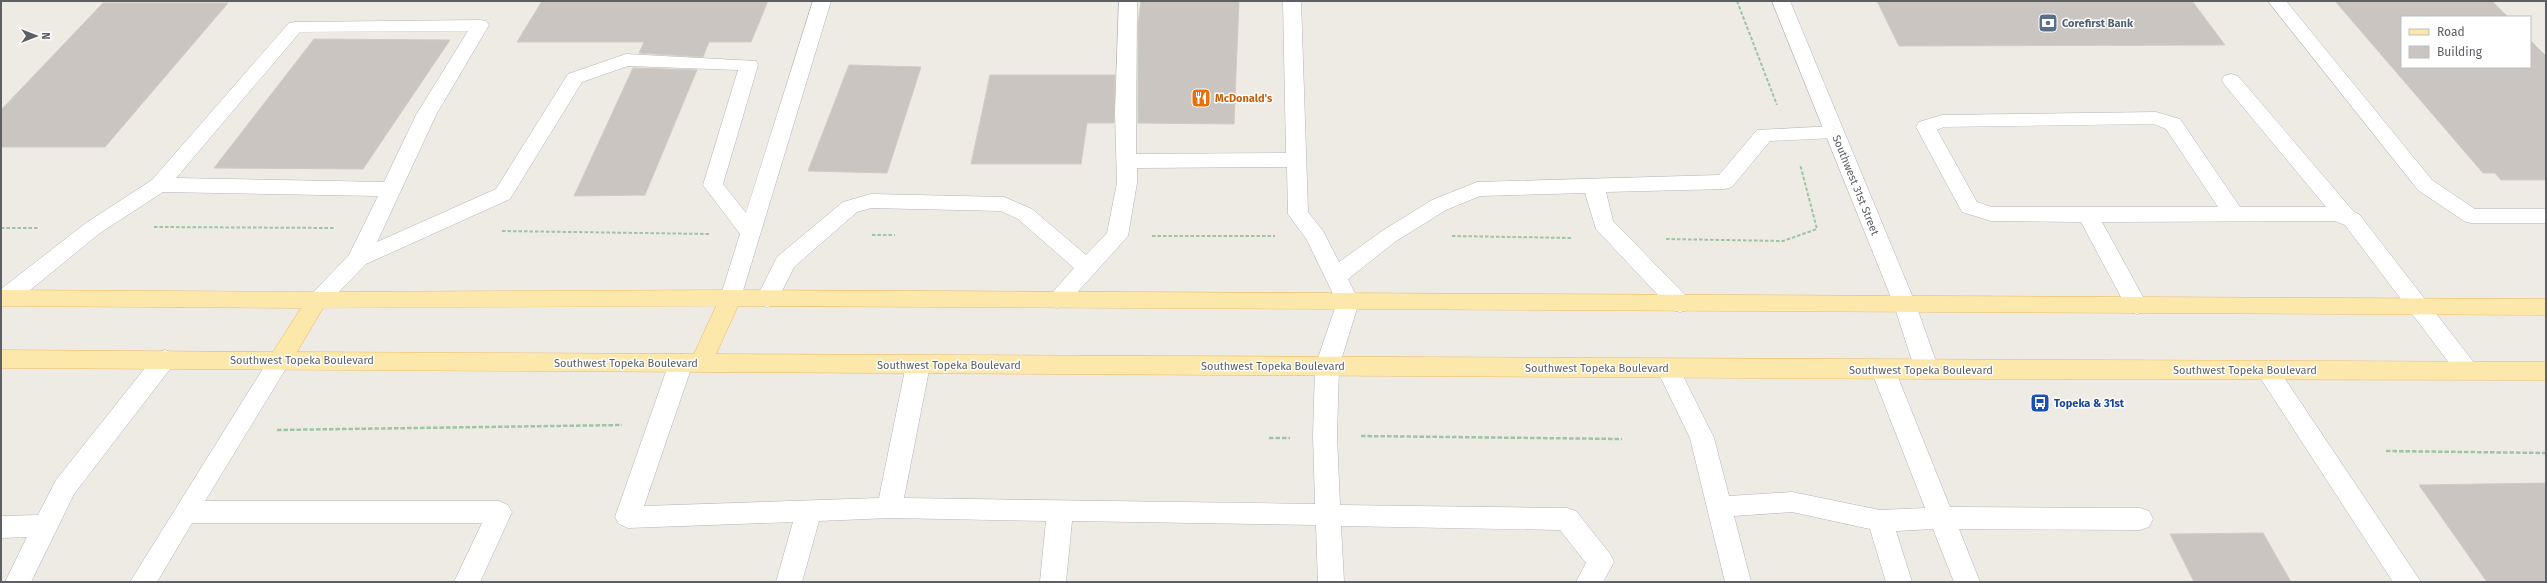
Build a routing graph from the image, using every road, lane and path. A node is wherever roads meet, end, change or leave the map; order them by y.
1 (822, 1) edge
2 (1128, 1) edge
3 (1292, 1) edge
4 (1780, 1) edge
5 (2277, 1) edge
6 (2231, 80) dead end
7 (1834, 132) junction
8 (1297, 160) junction
9 (1127, 161) junction
10 (159, 185) junction
11 (1594, 186) junction
12 (392, 189) junction
13 (2233, 213) junction
14 (2088, 214) junction
15 (2546, 216) edge
16 (2347, 218) junction
17 (750, 234) junction
18 (358, 259) junction
19 (1087, 268) junction
20 (1336, 276) junction
21 (3, 298) edge
22 (731, 298) junction
23 (767, 298) junction
24 (317, 300) junction
25 (1056, 300) junction
26 (1348, 302) junction
27 (1680, 304) junction
28 (1905, 305) junction
29 (2137, 306) junction
30 (2420, 307) junction
31 (2546, 307) edge
32 (1, 359) edge
33 (165, 359) junction
34 (280, 360) junction
35 (691, 363) junction
36 (918, 365) junction
37 (1327, 367) junction
38 (1668, 368) junction
39 (1883, 370) junction
40 (1927, 370) junction
41 (2267, 370) junction
42 (2467, 370) junction
43 (2546, 371) edge
44 (627, 425) dead end
45 (275, 430) dead end
46 (1325, 436) junction
47 (1269, 438) dead end
48 (1622, 439) dead end
49 (2386, 451) dead end
50 (2546, 453) edge
51 (1719, 507) junction
52 (890, 508) junction
53 (809, 511) junction
54 (185, 512) junction
55 (1060, 512) junction
56 (1328, 517) junction
57 (1941, 518) junction
58 (2140, 519) dead end
59 (1880, 521) junction
60 (44, 526) junction
61 (1, 527) edge
62 (18, 582) edge
63 (143, 582) edge
64 (467, 582) edge
65 (789, 582) edge
66 (1052, 582) edge
67 (1330, 582) edge
68 (1589, 582) edge
69 (1738, 582) edge
70 (1899, 582) edge
71 (1967, 582) edge
72 (2408, 582) edge

1 - 17 street
2 - 9 street
3 - 8 street
4 - 7 street, Southwest 31st Street
5 - 15 street
6 - 16 street
7 - 11 street
7 - 28 street, Southwest 31st Street
8 - 9 street
8 - 20 street
9 - 19 street
10 - 12 street
10 - 12 street
10 - 21 street
11 - 20 street
11 - 27 street
12 - 18 street
13 - 14 street
13 - 14 street
13 - 16 street
14 - 29 street
16 - 30 street
17 - 18 street
17 - 22 street
18 - 24 street
19 - 23 street
19 - 25 street
20 - 26 street
21 - 24 main road
22 - 23 main road
22 - 24 main road
22 - 35 main road
23 - 25 main road
24 - 34 main road
25 - 26 main road
26 - 27 main road
26 - 37 street
27 - 28 main road
28 - 29 main road
28 - 40 street, Southwest 31st Street
29 - 30 main road
30 - 31 main road
30 - 42 street
32 - 33 main road, Southwest Topeka Boulevard
33 - 34 main road, Southwest Topeka Boulevard
33 - 60 street
34 - 35 main road, Southwest Topeka Boulevard
34 - 54 street
35 - 36 main road, Southwest Topeka Boulevard
35 - 53 street
36 - 37 main road, Southwest Topeka Boulevard
36 - 52 street
37 - 38 main road, Southwest Topeka Boulevard
37 - 46 street
38 - 39 main road, Southwest Topeka Boulevard
38 - 51 street
39 - 40 main road, Southwest Topeka Boulevard
39 - 57 street
40 - 41 main road, Southwest Topeka Boulevard
41 - 42 main road, Southwest Topeka Boulevard
41 - 72 street
42 - 43 main road, Southwest Topeka Boulevard
44 - 45 path
46 - 47 path
46 - 48 path
46 - 56 street
49 - 50 path
51 - 59 street
51 - 69 street
52 - 53 street
52 - 55 street
53 - 65 street
54 - 63 street
54 - 64 street
55 - 56 street
55 - 66 street
56 - 67 street
56 - 68 street
57 - 58 street
57 - 59 street
57 - 71 street
59 - 70 street
60 - 61 street
60 - 62 street

